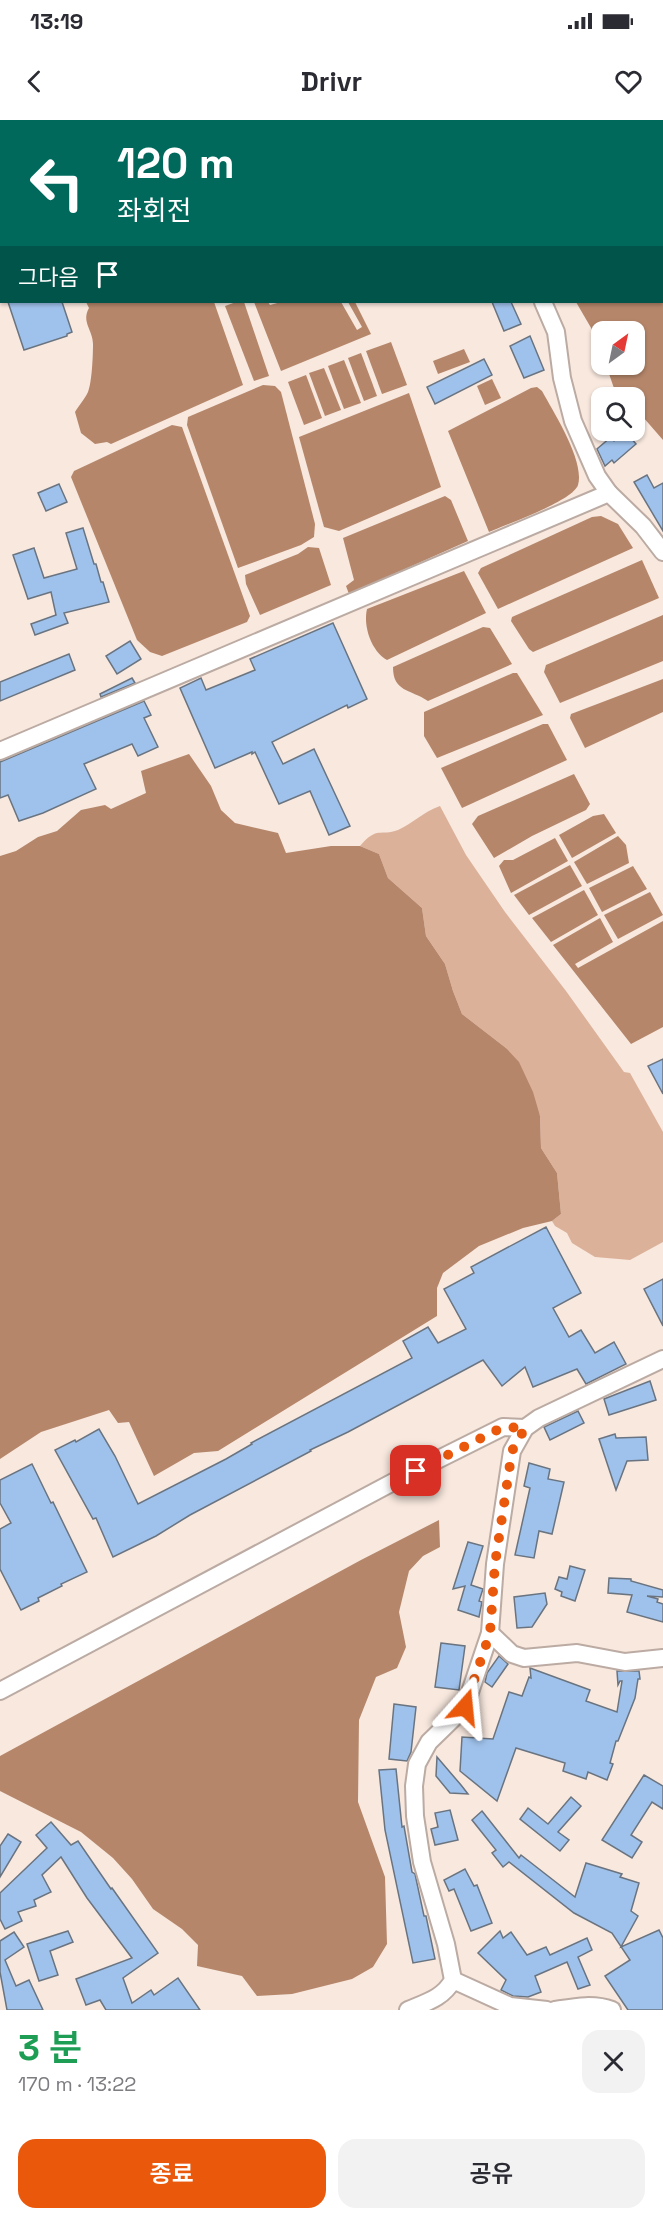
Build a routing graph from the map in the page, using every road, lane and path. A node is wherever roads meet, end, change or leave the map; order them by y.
1 (543, 303) edge
2 (609, 493) junction
3 (663, 552) edge
4 (0, 751) edge
5 (663, 1359) edge
6 (525, 1428) junction
7 (490, 1633) junction
8 (663, 1658) edge
9 (0, 1691) edge
10 (453, 1980) junction
11 (408, 2010) edge
12 (547, 2010) edge
13 (555, 2010) edge
14 (612, 2010) edge

1 - 2 street
2 - 3 street
2 - 4 street
5 - 6 street
6 - 7 street
6 - 9 street
7 - 8 street
7 - 10 street
10 - 11 street
10 - 12 street
13 - 14 street

